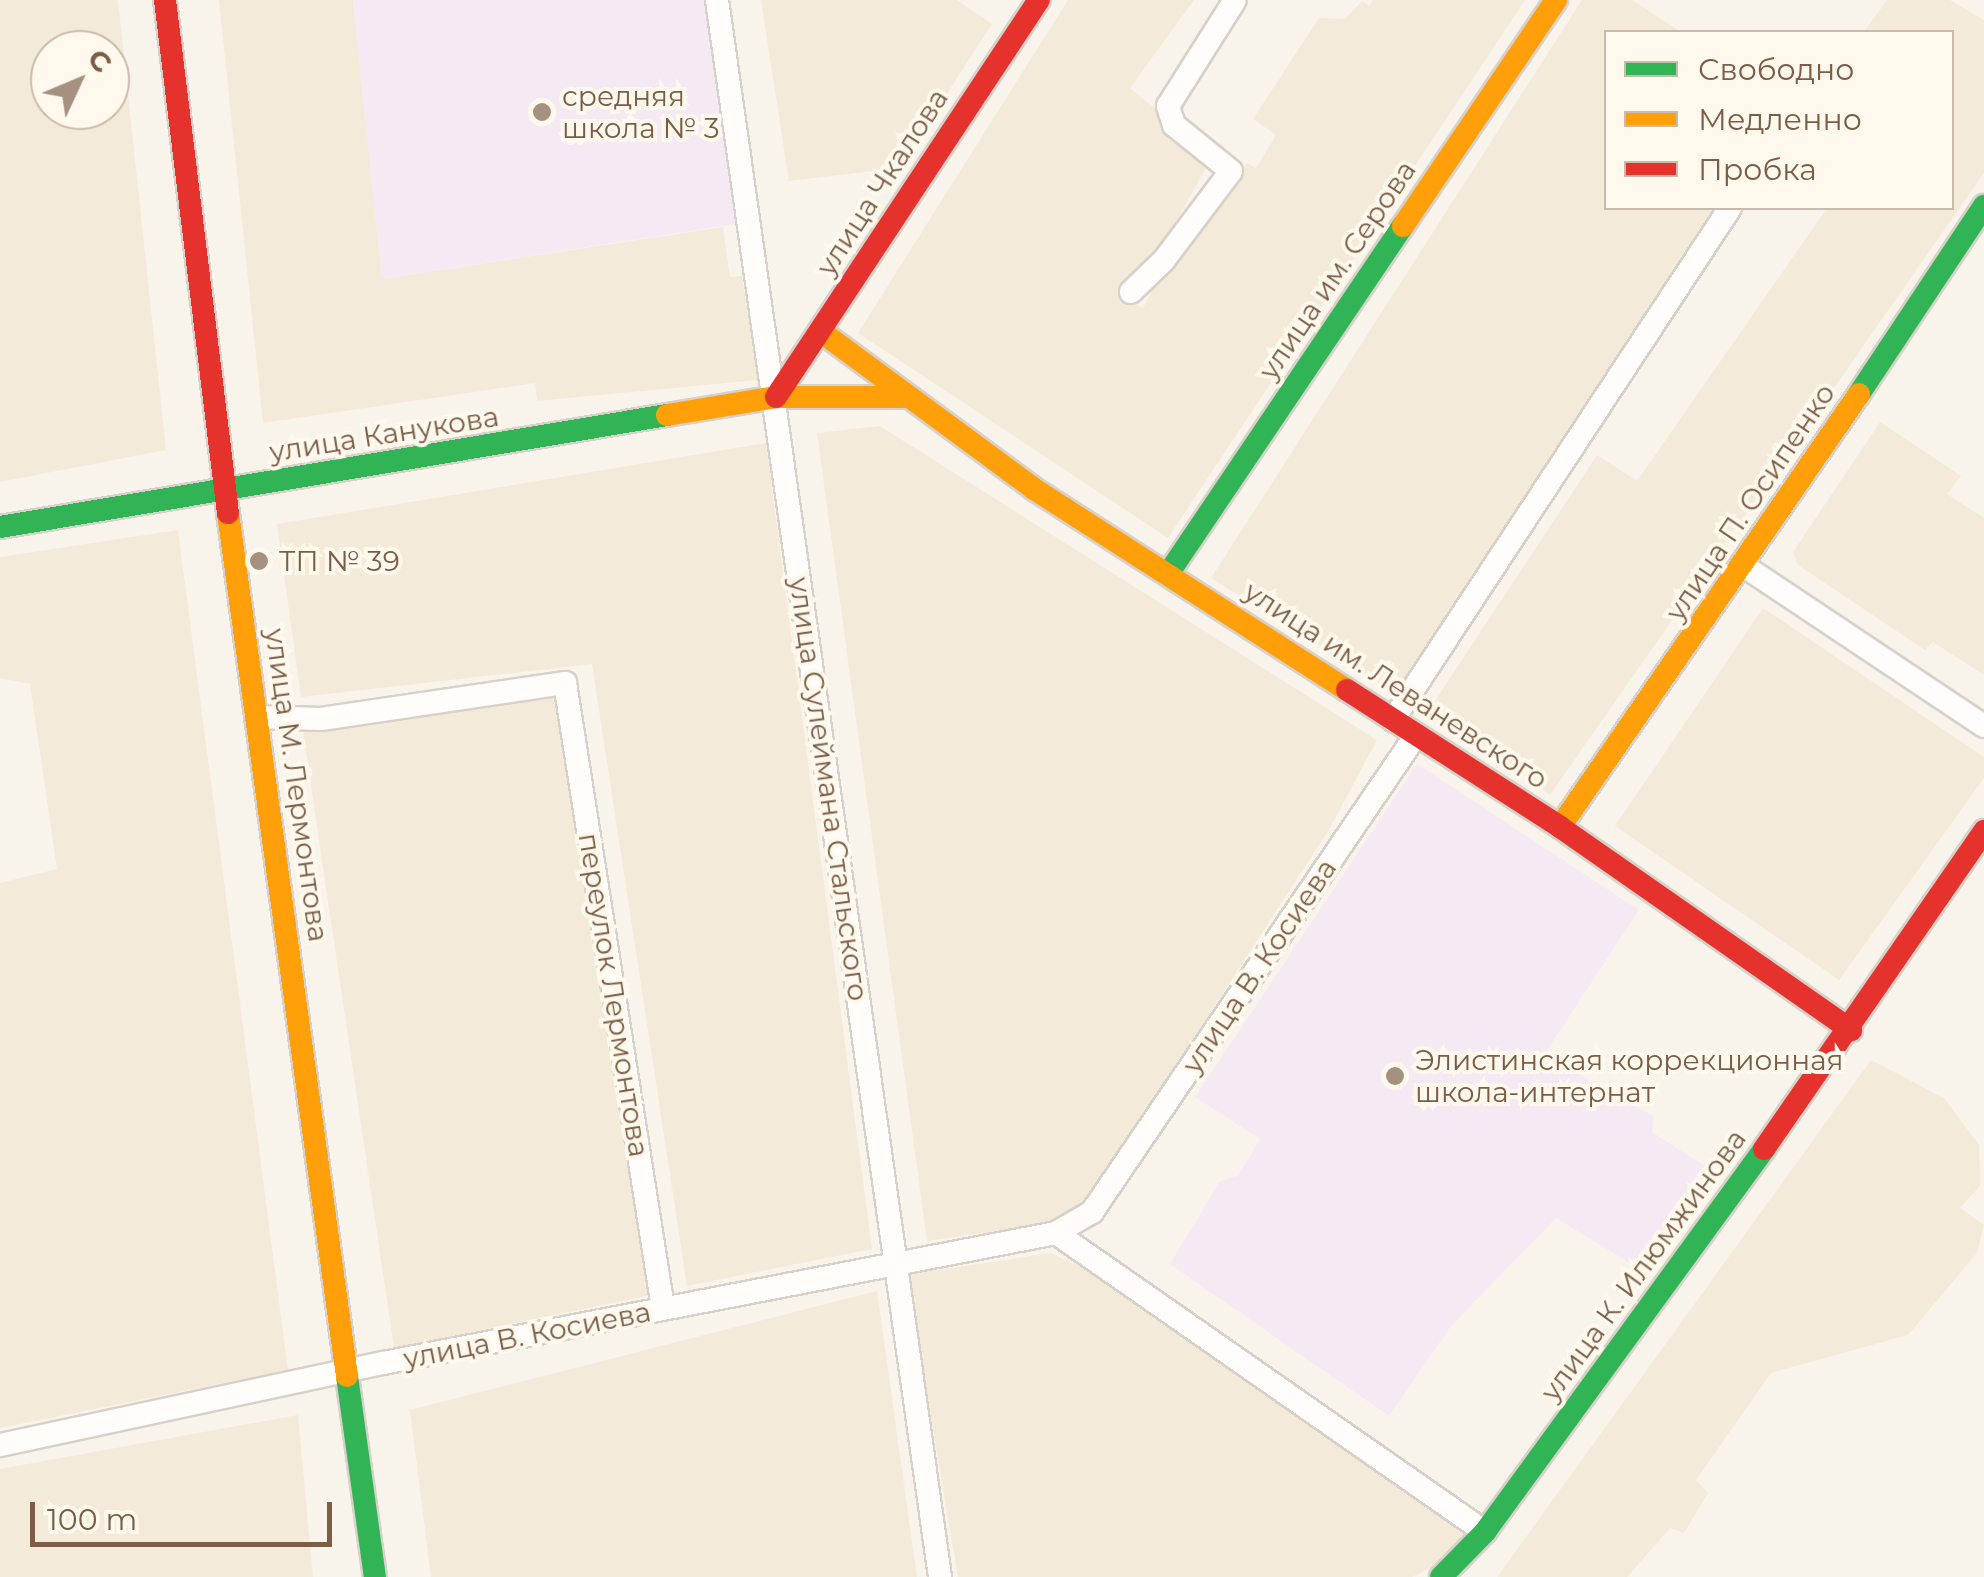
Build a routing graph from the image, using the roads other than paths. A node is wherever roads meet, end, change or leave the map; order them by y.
1 (165, 0) edge
2 (717, 0) edge
3 (1039, 0) edge
4 (1235, 0) edge
5 (1556, 0) edge
6 (1984, 206) edge
7 (1729, 210) edge
8 (1131, 292) dead end
9 (820, 330) junction
10 (905, 396) junction
11 (776, 397) junction
12 (225, 489) junction
13 (0, 527) edge
14 (1744, 566) junction
15 (1168, 574) junction
16 (258, 717) junction
17 (1393, 720) junction
18 (1984, 726) edge
19 (1416, 735) junction
20 (1560, 827) junction
21 (1984, 831) edge
22 (1851, 1030) junction
23 (1056, 1233) junction
24 (894, 1268) junction
25 (663, 1308) junction
26 (348, 1371) junction
27 (0, 1445) edge
28 (1485, 1532) junction
29 (375, 1577) edge
30 (940, 1577) edge
31 (1441, 1577) edge

1 - 12 street, улица М. Лермонтова
2 - 11 street, улица Сулеймана Стальского
3 - 9 street, улица Чкалова
4 - 8 street
5 - 15 street, улица им. Серова
6 - 14 street, улица П. Осипенко
7 - 17 street
9 - 10 street, улица им. Леваневского
9 - 11 street, улица Чкалова
10 - 11 street
10 - 15 street, улица им. Леваневского
11 - 12 street, улица Канукова
11 - 24 street, улица Сулеймана Стальского
12 - 13 street, улица Канукова
12 - 16 street, улица М. Лермонтова
14 - 18 street
14 - 20 street, улица П. Осипенко
15 - 17 street, улица им. Леваневского
16 - 25 street, переулок Лермонтова
16 - 26 street, улица М. Лермонтова
17 - 19 street, улица им. Леваневского
19 - 20 street, улица им. Леваневского
19 - 23 street, улица В. Косиева
20 - 22 street, улица им. Леваневского
21 - 22 street, улица К. Илюмжинова
22 - 28 street, улица К. Илюмжинова
23 - 24 street, улица В. Косиева
23 - 28 street
24 - 25 street, улица В. Косиева
24 - 30 street, улица Сулеймана Стальского
25 - 26 street, улица В. Косиева
26 - 27 street, улица В. Косиева
26 - 29 street, улица М. Лермонтова
28 - 31 street, улица К. Илюмжинова

